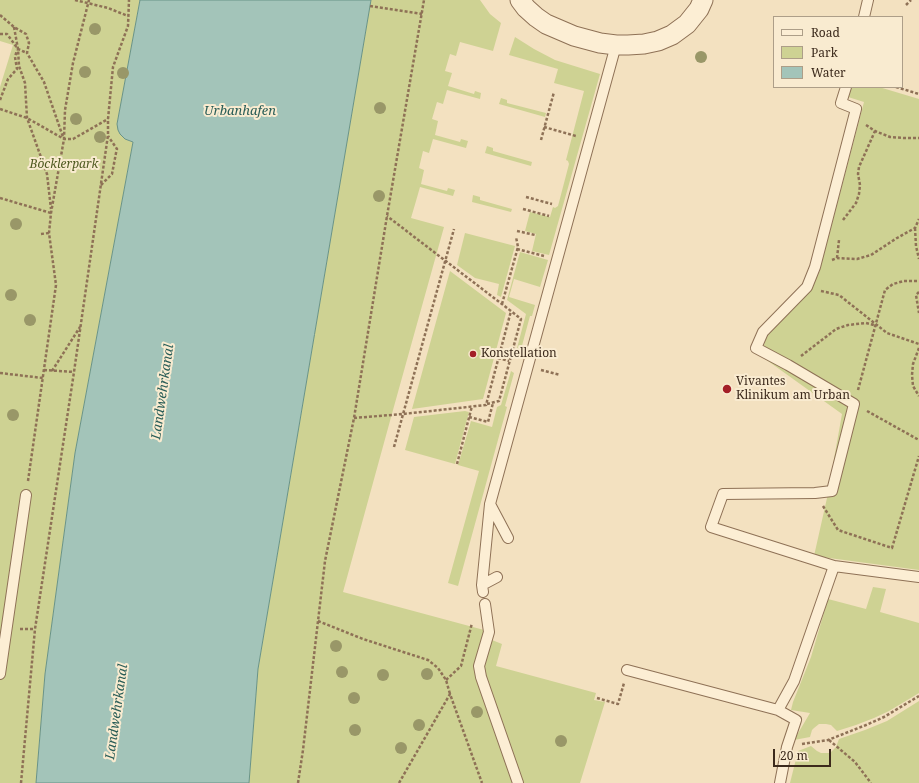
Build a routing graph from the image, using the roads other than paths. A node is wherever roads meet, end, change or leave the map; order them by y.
1 (520, 0) edge
2 (703, 0) edge
3 (868, 0) edge
4 (864, 16) edge
5 (616, 45) junction
6 (846, 88) edge
7 (26, 495) road end
8 (490, 504) junction
9 (508, 538) dead end
10 (834, 566) junction
11 (497, 577) dead end
12 (919, 577) edge
13 (485, 604) dead end
14 (627, 670) road end
15 (0, 674) edge
16 (778, 710) junction
17 (518, 783) edge
18 (780, 783) edge

1 - 5 street
2 - 5 street
3 - 4 lane
5 - 8 lane
6 - 10 lane
7 - 15 lane
8 - 9 lane
8 - 11 lane
10 - 12 lane
10 - 16 lane
13 - 17 lane
14 - 16 lane
16 - 18 lane

